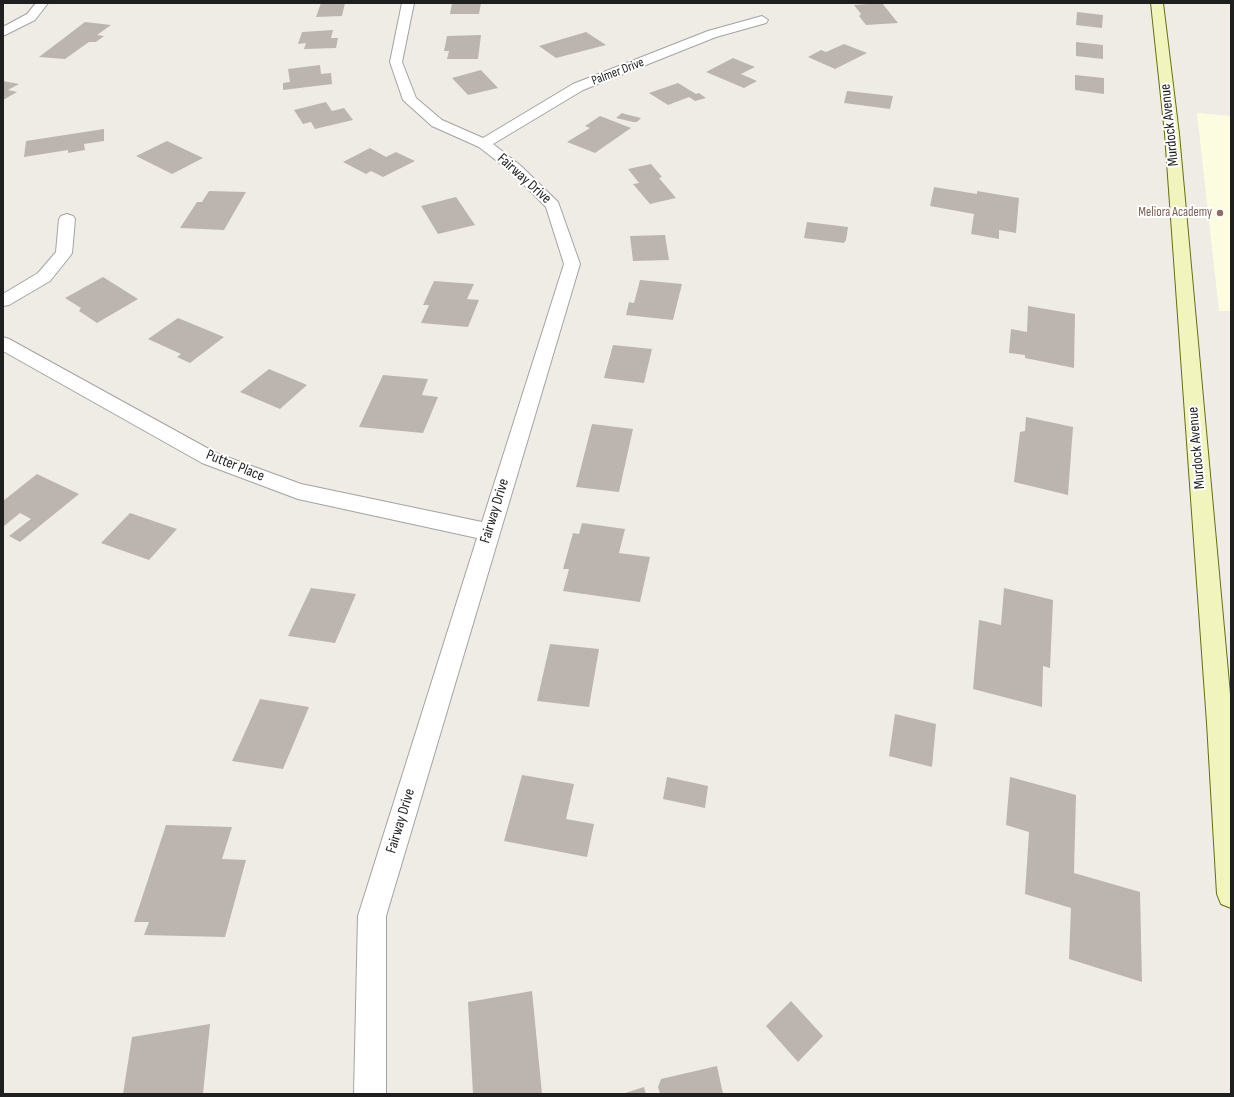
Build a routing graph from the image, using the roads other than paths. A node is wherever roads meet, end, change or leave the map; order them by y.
1 (42, 3) edge
2 (408, 3) edge
3 (1157, 3) edge
4 (762, 20) dead end
5 (3, 32) edge
6 (484, 144) junction
7 (67, 219) dead end
8 (3, 301) edge
9 (3, 343) edge
10 (489, 532) junction
11 (1231, 894) edge
12 (370, 1094) edge

1 - 5 street
2 - 6 street, Fairway Drive
3 - 11 main road, Murdock Avenue
4 - 6 street, Palmer Drive
6 - 10 street, Fairway Drive
7 - 8 street
9 - 10 street, Putter Place
10 - 12 street, Fairway Drive

